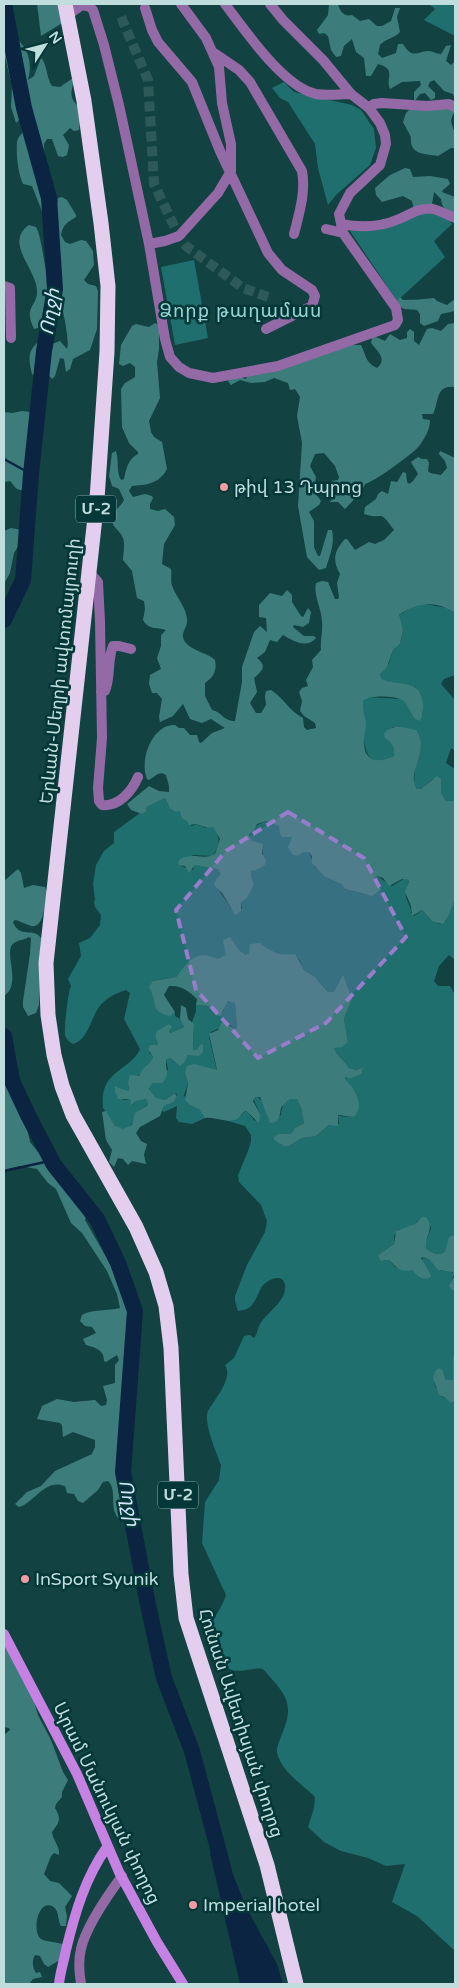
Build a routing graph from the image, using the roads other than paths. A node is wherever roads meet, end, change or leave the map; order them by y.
1 (182, 4) edge
2 (225, 4) edge
3 (270, 4) edge
4 (145, 8) dead end
5 (67, 9) edge
6 (214, 53) junction
7 (351, 94) junction
8 (455, 107) edge
9 (369, 108) junction
10 (231, 171) junction
11 (455, 218) edge
12 (326, 229) dead end
13 (342, 229) junction
14 (294, 234) dead end
15 (149, 244) junction
16 (4, 286) edge
17 (266, 329) dead end
18 (12, 338) dead end
19 (89, 572) junction
20 (131, 649) dead end
21 (101, 692) junction
22 (138, 777) dead end
23 (48, 1015) joint
24 (4, 1634) edge
25 (107, 1847) junction
26 (122, 1876) junction
27 (59, 1984) edge
28 (81, 1984) edge
29 (183, 1984) edge
30 (296, 1984) edge

1 - 6 street
2 - 7 street
3 - 7 street
4 - 10 street
5 - 15 street
5 - 19 highway, Երևան-Մեղրի ավտոմայրուղի / Մ-2
6 - 10 street
6 - 14 street
7 - 9 street
8 - 9 street
9 - 13 street
10 - 15 street
10 - 17 street
11 - 13 street
12 - 13 street
13 - 15 street
16 - 18 street
19 - 21 street
19 - 23 highway, Երևան-Մեղրի ավտոմայրուղի / Մ-2
20 - 21 street
21 - 22 street
23 - 30 highway, Հունան Ավետիսյան փողոց / Մ-2
24 - 25 street, Արամ Մանուկյան փողոց
25 - 26 street, Արամ Մանուկյան փողոց
25 - 27 street
26 - 28 street
26 - 29 street, Արամ Մանուկյան փողոց

